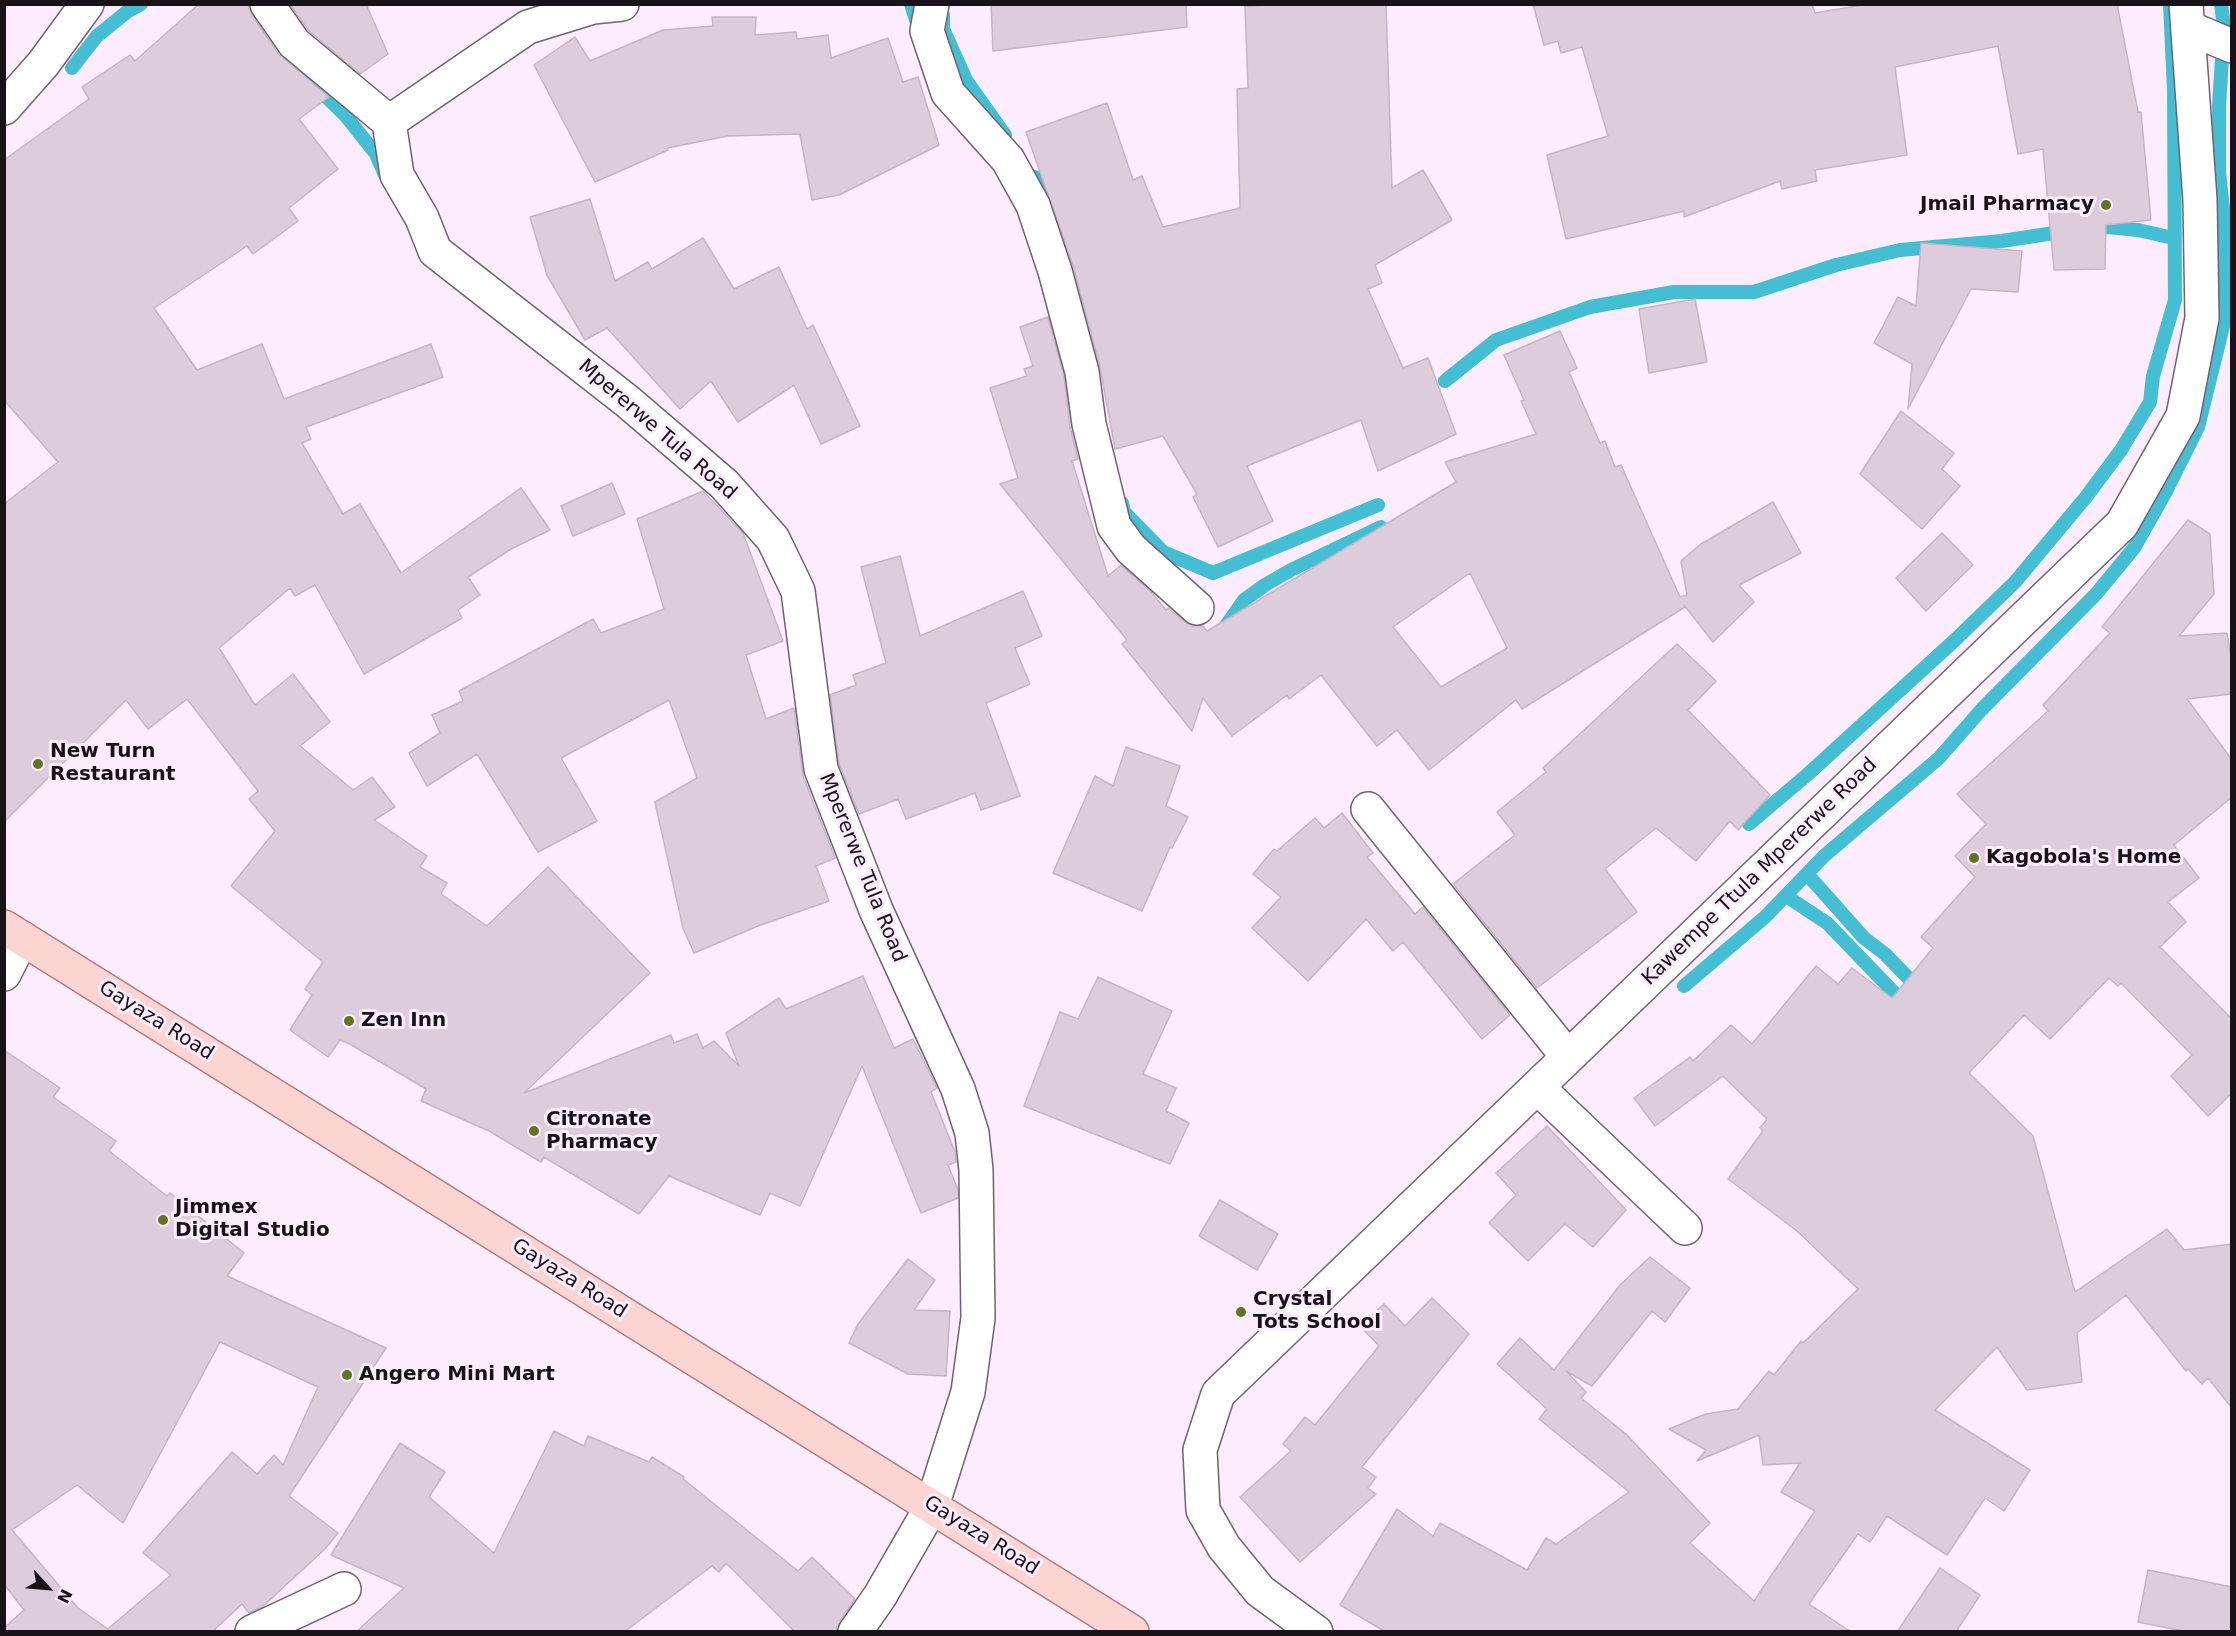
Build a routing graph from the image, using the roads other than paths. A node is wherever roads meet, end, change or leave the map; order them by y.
1 (87, 4) edge
2 (267, 4) edge
3 (622, 4) edge
4 (932, 4) edge
5 (2187, 16) edge
6 (2232, 46) edge
7 (4, 108) edge
8 (389, 122) junction
9 (1197, 608) dead end
10 (1368, 809) dead end
11 (13, 933) edge
12 (4, 974) edge
13 (1569, 1057) junction
14 (1537, 1087) junction
15 (1685, 1228) dead end
16 (933, 1506) junction
17 (344, 1589) dead end
18 (252, 1632) edge
19 (855, 1632) edge
20 (1132, 1632) edge
21 (1316, 1632) edge

1 - 7 street
2 - 8 street
3 - 8 street
4 - 9 street
5 - 6 street
5 - 13 street, Kawempe Ttula Mpererwe Road
8 - 16 street, Mpererwe Tula Road
10 - 13 street
11 - 12 street
11 - 16 main road, Gayaza Road
13 - 14 street, Kawempe Ttula Mpererwe Road
14 - 15 street
14 - 21 street, Kawempe Ttula Mpererwe Road
16 - 19 street, Mpererwe Tula Road
16 - 20 main road, Gayaza Road
17 - 18 street

